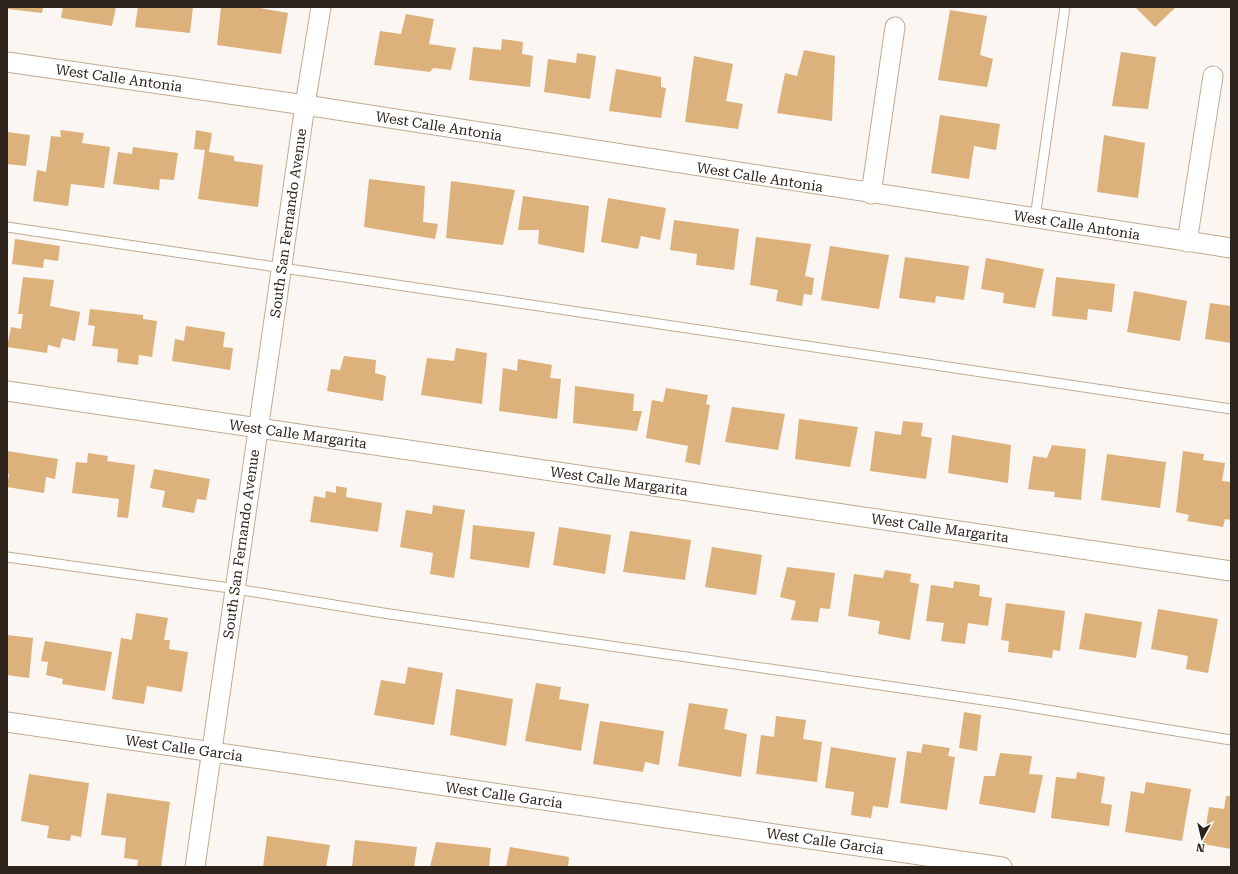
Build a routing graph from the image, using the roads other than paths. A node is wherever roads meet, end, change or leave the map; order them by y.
1 (321, 7) edge
2 (1065, 7) edge
3 (895, 27) dead end
4 (7, 62) edge
5 (1213, 76) dead end
6 (305, 105) junction
7 (871, 194) junction
8 (1035, 218) junction
9 (7, 227) edge
10 (1187, 242) junction
11 (1231, 248) edge
12 (281, 268) junction
13 (7, 391) edge
14 (1231, 409) edge
15 (258, 428) junction
16 (7, 557) edge
17 (1231, 571) edge
18 (235, 590) junction
19 (7, 722) edge
20 (1231, 740) edge
21 (211, 752) junction
22 (195, 867) edge
23 (1002, 867) edge

1 - 6 street, South San Fernando Avenue
2 - 8 lane
3 - 7 street
4 - 6 street, West Calle Antonia
5 - 10 street
6 - 7 street, West Calle Antonia
6 - 12 street, South San Fernando Avenue
7 - 8 street, West Calle Antonia
8 - 10 street, West Calle Antonia
9 - 12 lane
10 - 11 street, West Calle Antonia
12 - 14 lane
12 - 15 street, South San Fernando Avenue
13 - 15 street, West Calle Margarita
15 - 17 street, West Calle Margarita
15 - 18 street, South San Fernando Avenue
16 - 18 lane
18 - 20 lane
18 - 21 street, South San Fernando Avenue
19 - 21 street, West Calle Garcia
21 - 22 street, South San Fernando Avenue
21 - 23 street, West Calle Garcia

